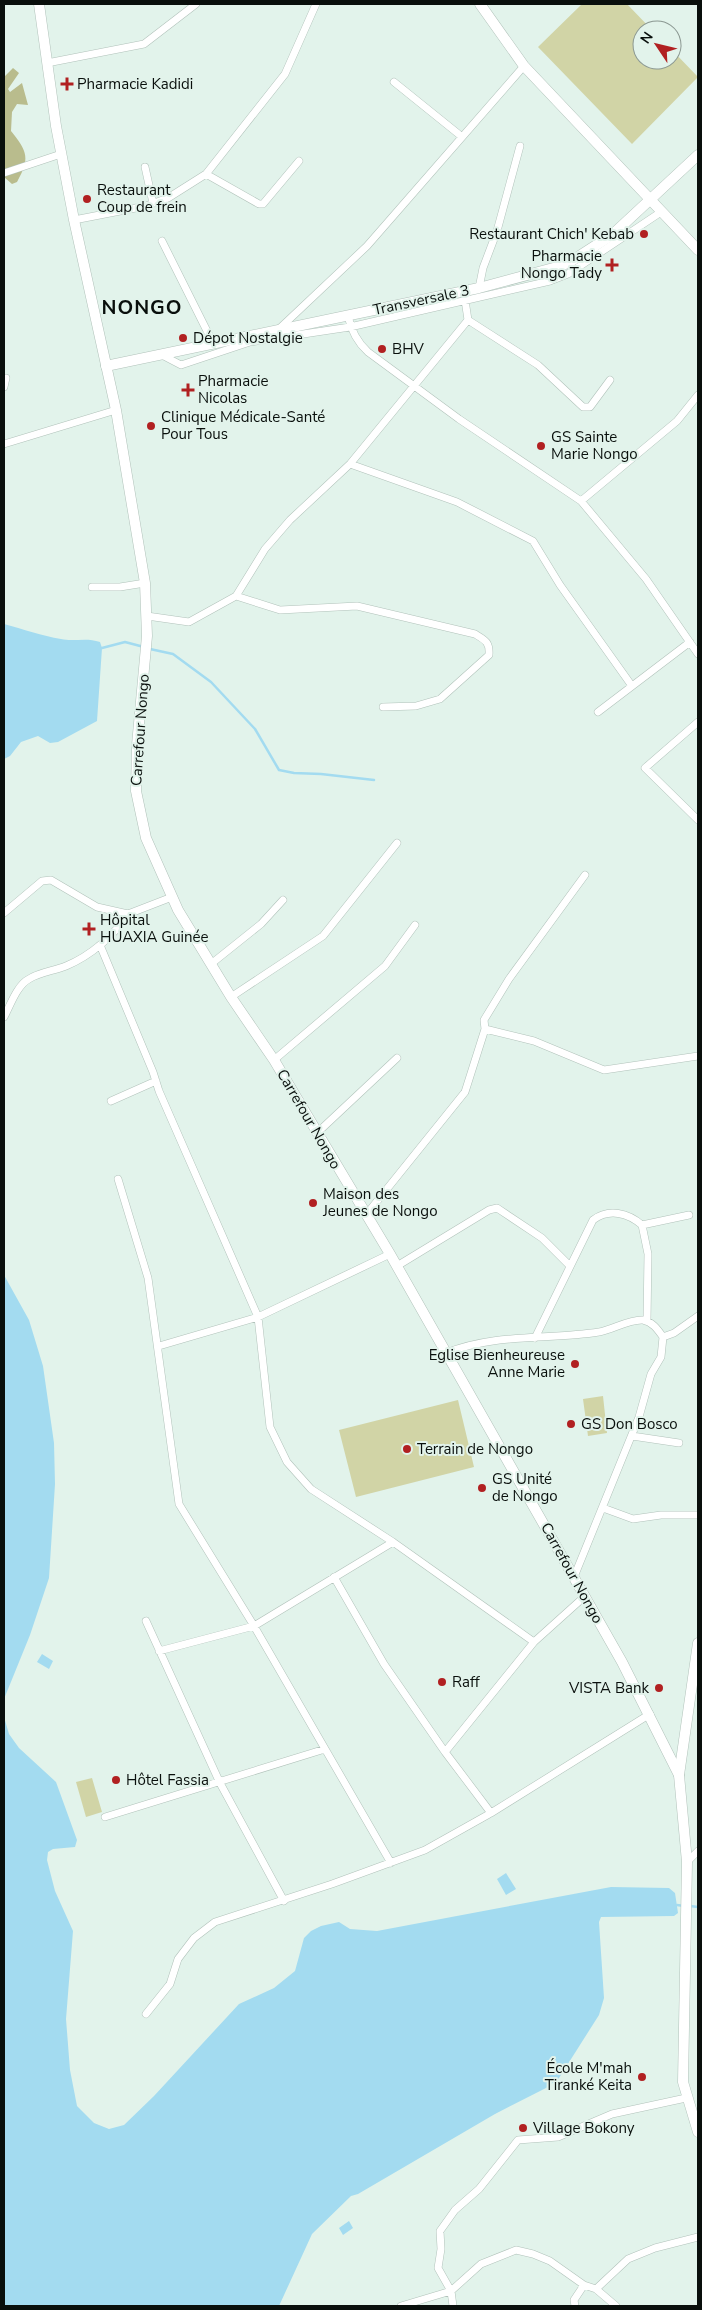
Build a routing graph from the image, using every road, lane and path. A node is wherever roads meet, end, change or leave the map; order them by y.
1 (40, 4) edge
2 (196, 4) edge
3 (316, 4) edge
4 (480, 4) edge
5 (47, 63) junction
6 (524, 66) junction
7 (394, 82) dead end
8 (461, 136) junction
9 (520, 146) dead end
10 (61, 154) junction
11 (698, 155) edge
12 (299, 161) dead end
13 (145, 167) dead end
14 (4, 173) edge
15 (206, 174) junction
16 (650, 200) junction
17 (153, 203) junction
18 (661, 212) junction
19 (74, 220) junction
20 (162, 241) dead end
21 (698, 250) edge
22 (479, 288) junction
23 (465, 300) junction
24 (348, 316) junction
25 (468, 320) junction
26 (350, 327) junction
27 (279, 329) junction
28 (213, 343) junction
29 (160, 354) junction
30 (106, 366) junction
31 (6, 378) dead end
32 (610, 380) dead end
33 (4, 387) edge
34 (415, 388) junction
35 (698, 395) edge
36 (116, 410) junction
37 (4, 444) edge
38 (350, 464) junction
39 (582, 501) junction
40 (146, 583) junction
41 (92, 587) dead end
42 (236, 596) junction
43 (147, 616) junction
44 (690, 642) junction
45 (698, 654) edge
46 (632, 686) junction
47 (384, 707) dead end
48 (598, 712) dead end
49 (698, 722) edge
50 (698, 820) edge
51 (397, 843) dead end
52 (585, 875) dead end
53 (172, 897) junction
54 (283, 900) dead end
55 (4, 913) edge
56 (128, 914) junction
57 (415, 925) dead end
58 (100, 945) junction
59 (211, 964) junction
60 (231, 998) junction
61 (4, 1018) edge
62 (484, 1029) junction
63 (698, 1056) edge
64 (397, 1058) dead end
65 (274, 1060) junction
66 (156, 1081) junction
67 (111, 1100) dead end
68 (317, 1133) junction
69 (118, 1179) dead end
70 (366, 1215) junction
71 (689, 1215) dead end
72 (642, 1225) junction
73 (390, 1254) junction
74 (569, 1265) junction
75 (397, 1266) junction
76 (698, 1316) edge
77 (258, 1317) junction
78 (646, 1321) junction
79 (663, 1337) junction
80 (535, 1338) junction
81 (158, 1346) junction
82 (446, 1353) junction
83 (632, 1436) junction
84 (680, 1443) dead end
85 (603, 1508) junction
86 (698, 1515) edge
87 (393, 1542) junction
88 (334, 1577) junction
89 (574, 1577) junction
90 (584, 1597) junction
91 (146, 1621) dead end
92 (254, 1626) junction
93 (534, 1642) junction
94 (698, 1643) edge
95 (159, 1651) junction
96 (696, 1669) edge
97 (650, 1714) junction
98 (325, 1750) junction
99 (445, 1752) junction
100 (679, 1775) junction
101 (220, 1783) junction
102 (492, 1813) junction
103 (105, 1818) dead end
104 (698, 1851) edge
105 (687, 1862) junction
106 (391, 1863) junction
107 (284, 1901) junction
108 (146, 2014) dead end
109 (686, 2098) junction
110 (698, 2132) edge
111 (698, 2237) edge
112 (584, 2285) junction
113 (596, 2289) junction
114 (451, 2291) junction
115 (401, 2306) edge
116 (454, 2306) edge
117 (575, 2306) edge
118 (616, 2306) edge

1 - 5 main road, Carrefour Nongo
2 - 5 street
3 - 15 street
4 - 6 main road
5 - 10 main road, Carrefour Nongo
6 - 8 street
6 - 16 main road
7 - 8 street
8 - 27 street
9 - 22 street
10 - 14 street
10 - 19 main road, Carrefour Nongo
11 - 16 main road, Transversale 3
12 - 15 street
13 - 17 street
15 - 17 street
16 - 18 main road
16 - 22 main road, Transversale 3
17 - 19 street
18 - 21 main road
18 - 23 street
19 - 30 main road, Carrefour Nongo
20 - 28 street
22 - 24 main road, Transversale 3
23 - 25 street
23 - 26 street
24 - 26 street
24 - 27 main road, Transversale 3
25 - 32 street
25 - 34 street
26 - 29 street
26 - 34 street
27 - 28 main road, Transversale 3
28 - 29 main road, Transversale 3
29 - 30 main road, Transversale 3
30 - 36 main road, Carrefour Nongo
31 - 33 street
34 - 38 street
34 - 39 street
35 - 39 street
36 - 37 street
36 - 40 main road, Carrefour Nongo
38 - 42 street
38 - 46 street
39 - 44 street
40 - 41 street
40 - 43 main road, Carrefour Nongo
42 - 43 street
42 - 47 street
43 - 53 main road, Carrefour Nongo
44 - 45 street
44 - 46 street
46 - 48 street
49 - 50 street
51 - 60 street
52 - 62 street
53 - 56 street
53 - 59 main road, Carrefour Nongo
54 - 59 street
55 - 56 street
56 - 58 street
57 - 65 street
58 - 61 street
58 - 66 street
59 - 60 main road, Carrefour Nongo
60 - 65 main road, Carrefour Nongo
62 - 63 street
62 - 70 street
64 - 68 street
65 - 68 main road, Carrefour Nongo
66 - 67 street
66 - 77 street
68 - 70 main road, Carrefour Nongo
69 - 81 street
70 - 73 main road, Carrefour Nongo
71 - 72 street
72 - 74 street
72 - 78 street
73 - 75 main road, Carrefour Nongo
73 - 77 street
74 - 75 street
74 - 80 street
75 - 82 main road, Carrefour Nongo
76 - 79 street
77 - 81 street
77 - 87 street
78 - 79 street
78 - 80 street
79 - 83 street
80 - 82 street
81 - 92 street
82 - 89 main road, Carrefour Nongo
83 - 84 street
83 - 85 street
85 - 86 street
85 - 89 street
87 - 88 street
87 - 93 street
88 - 92 street
88 - 99 street
89 - 90 main road, Carrefour Nongo
90 - 93 street
90 - 97 main road, Carrefour Nongo
91 - 95 street
92 - 95 street
92 - 98 street
93 - 99 street
94 - 96 main road
95 - 101 street
96 - 100 main road
97 - 100 main road, Carrefour Nongo
97 - 102 street
98 - 101 street
98 - 106 street
99 - 102 street
100 - 105 main road, Carrefour Nongo
101 - 103 street
101 - 107 street
102 - 106 street
104 - 105 street
105 - 109 main road, Carrefour Nongo
106 - 107 street
107 - 108 street
109 - 110 main road, Carrefour Nongo
109 - 114 street
111 - 113 street
112 - 113 street
112 - 114 street
112 - 117 street
113 - 118 street
114 - 115 street
114 - 116 street

